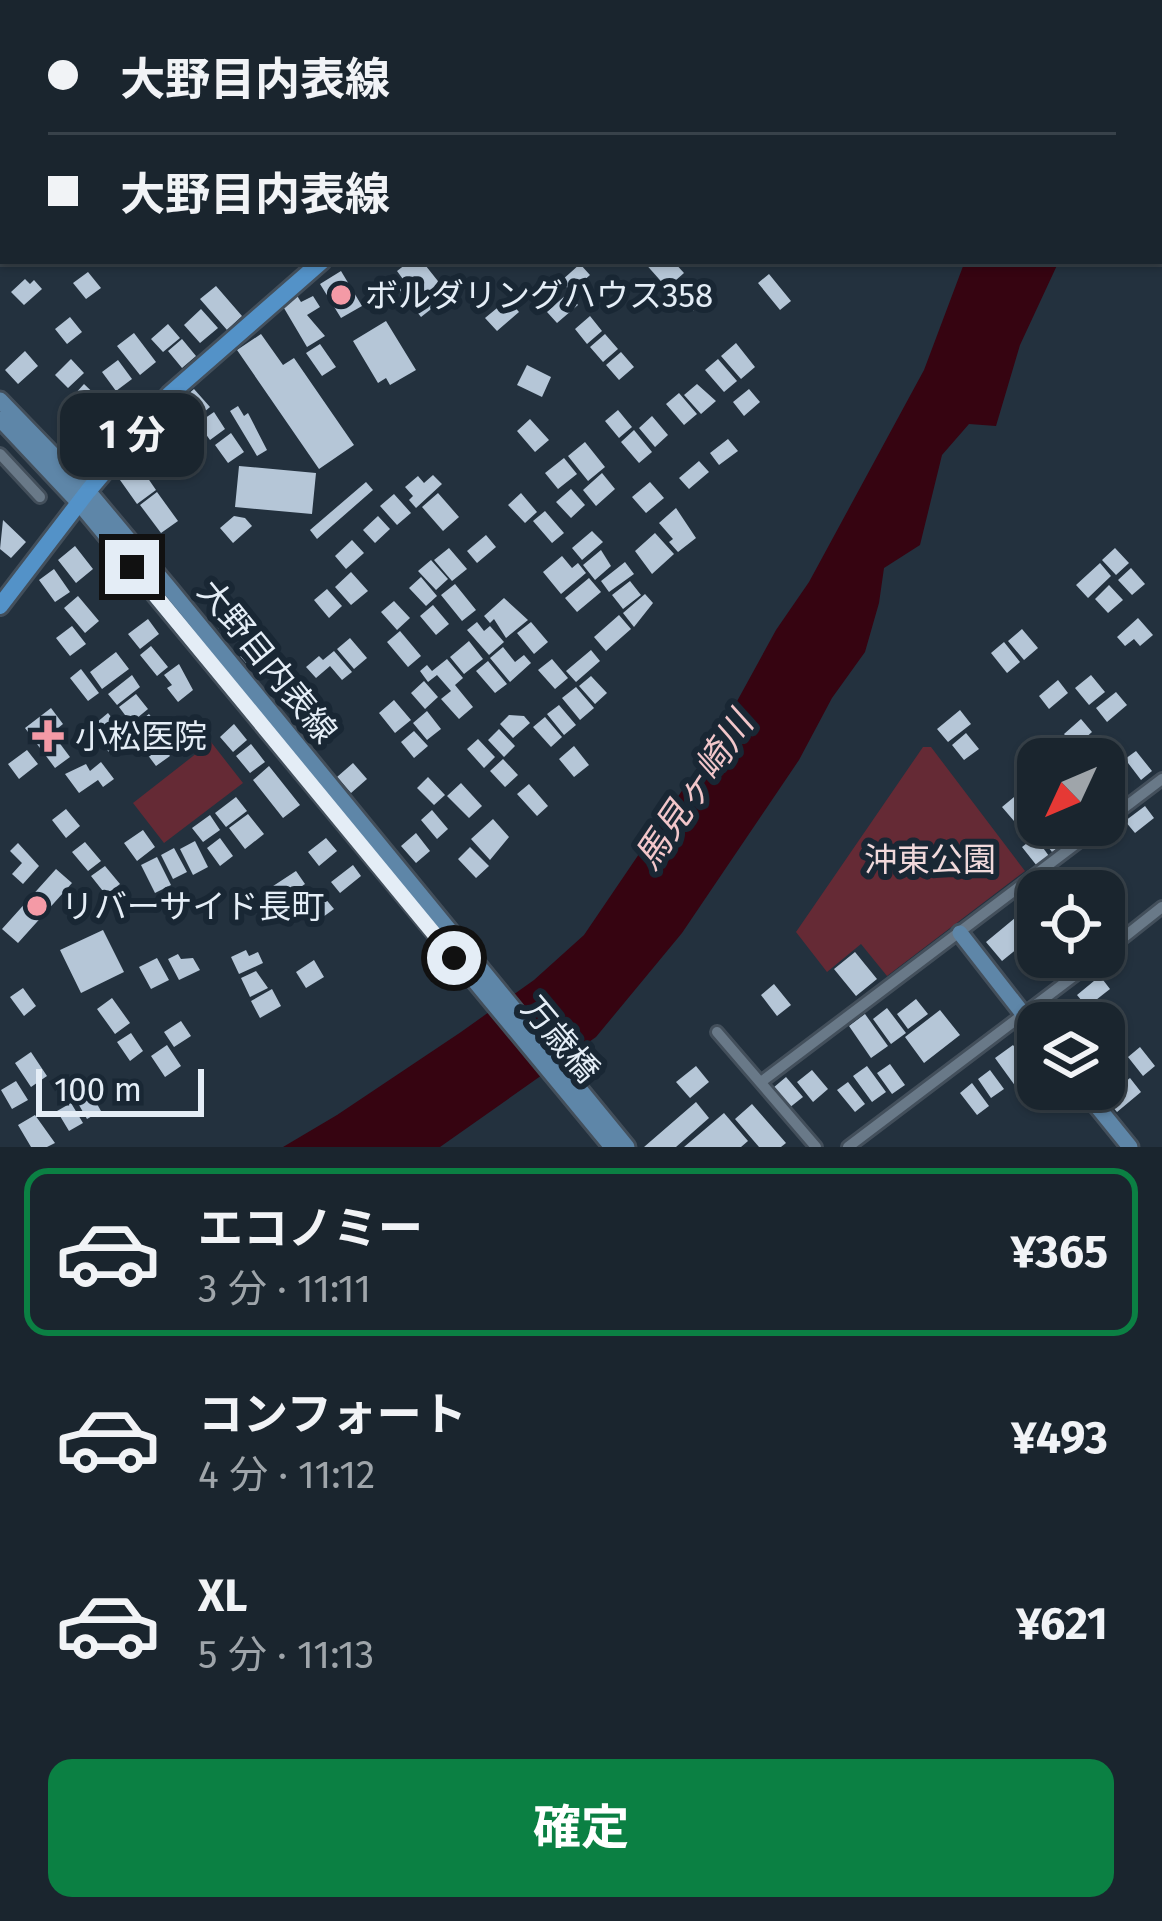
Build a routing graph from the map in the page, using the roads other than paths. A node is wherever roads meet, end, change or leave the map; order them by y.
1 (318, 264) edge
2 (0, 400) edge
3 (0, 419) edge
4 (0, 454) edge
5 (40, 497) dead end
6 (83, 497) junction
7 (0, 605) edge
8 (1162, 778) edge
9 (1125, 806) edge
10 (1073, 846) edge
11 (1162, 907) edge
12 (429, 918) joint
13 (960, 933) junction
14 (1125, 937) edge
15 (1073, 978) edge
16 (1042, 1002) edge
17 (1017, 1007) edge
18 (1017, 1021) edge
19 (717, 1032) dead end
20 (761, 1082) junction
21 (1100, 1110) edge
22 (610, 1139) edge
23 (626, 1147) edge
24 (816, 1147) edge
25 (848, 1147) edge
26 (1130, 1147) edge

1 - 6 main road
2 - 6 main road, 大野目内表線
3 - 6 main road, 大野目内表線
4 - 5 street
6 - 7 main road
6 - 12 main road, 大野目内表線
8 - 9 street
10 - 13 street
11 - 14 street
12 - 22 main road, 万歳橋
13 - 17 main road
13 - 20 street
15 - 16 street
18 - 25 street
19 - 20 street
20 - 24 street
21 - 26 main road
22 - 23 main road

